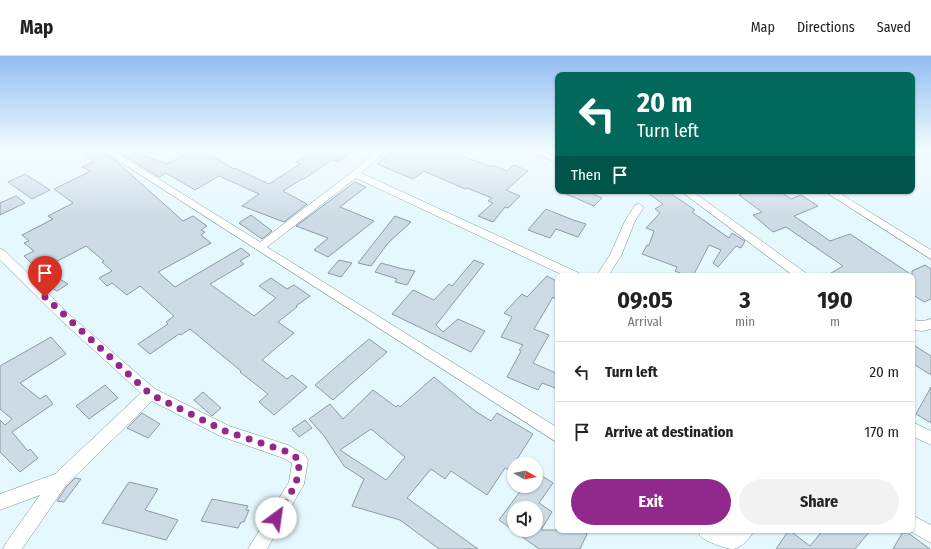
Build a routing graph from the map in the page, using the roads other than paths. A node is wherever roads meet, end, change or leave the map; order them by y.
1 (143, 173) edge
2 (355, 174) joint
3 (690, 194) edge
4 (834, 194) edge
5 (639, 208) dead end
6 (260, 247) junction
7 (0, 253) edge
8 (931, 255) edge
9 (569, 273) edge
10 (604, 273) edge
11 (798, 273) edge
12 (931, 324) edge
13 (915, 325) edge
14 (150, 394) junction
15 (915, 430) edge
16 (555, 434) edge
17 (931, 438) edge
18 (60, 480) junction
19 (0, 502) edge
20 (915, 525) edge
21 (711, 533) edge
22 (742, 533) edge
23 (931, 535) edge
24 (12, 549) edge
25 (258, 549) edge

1 - 6 street
2 - 6 street
2 - 9 street
3 - 11 street
4 - 8 street
5 - 10 street
6 - 16 street
7 - 14 street
12 - 13 street
14 - 18 street
14 - 25 street
15 - 17 street
18 - 19 street
18 - 24 street
20 - 23 street
21 - 22 street

